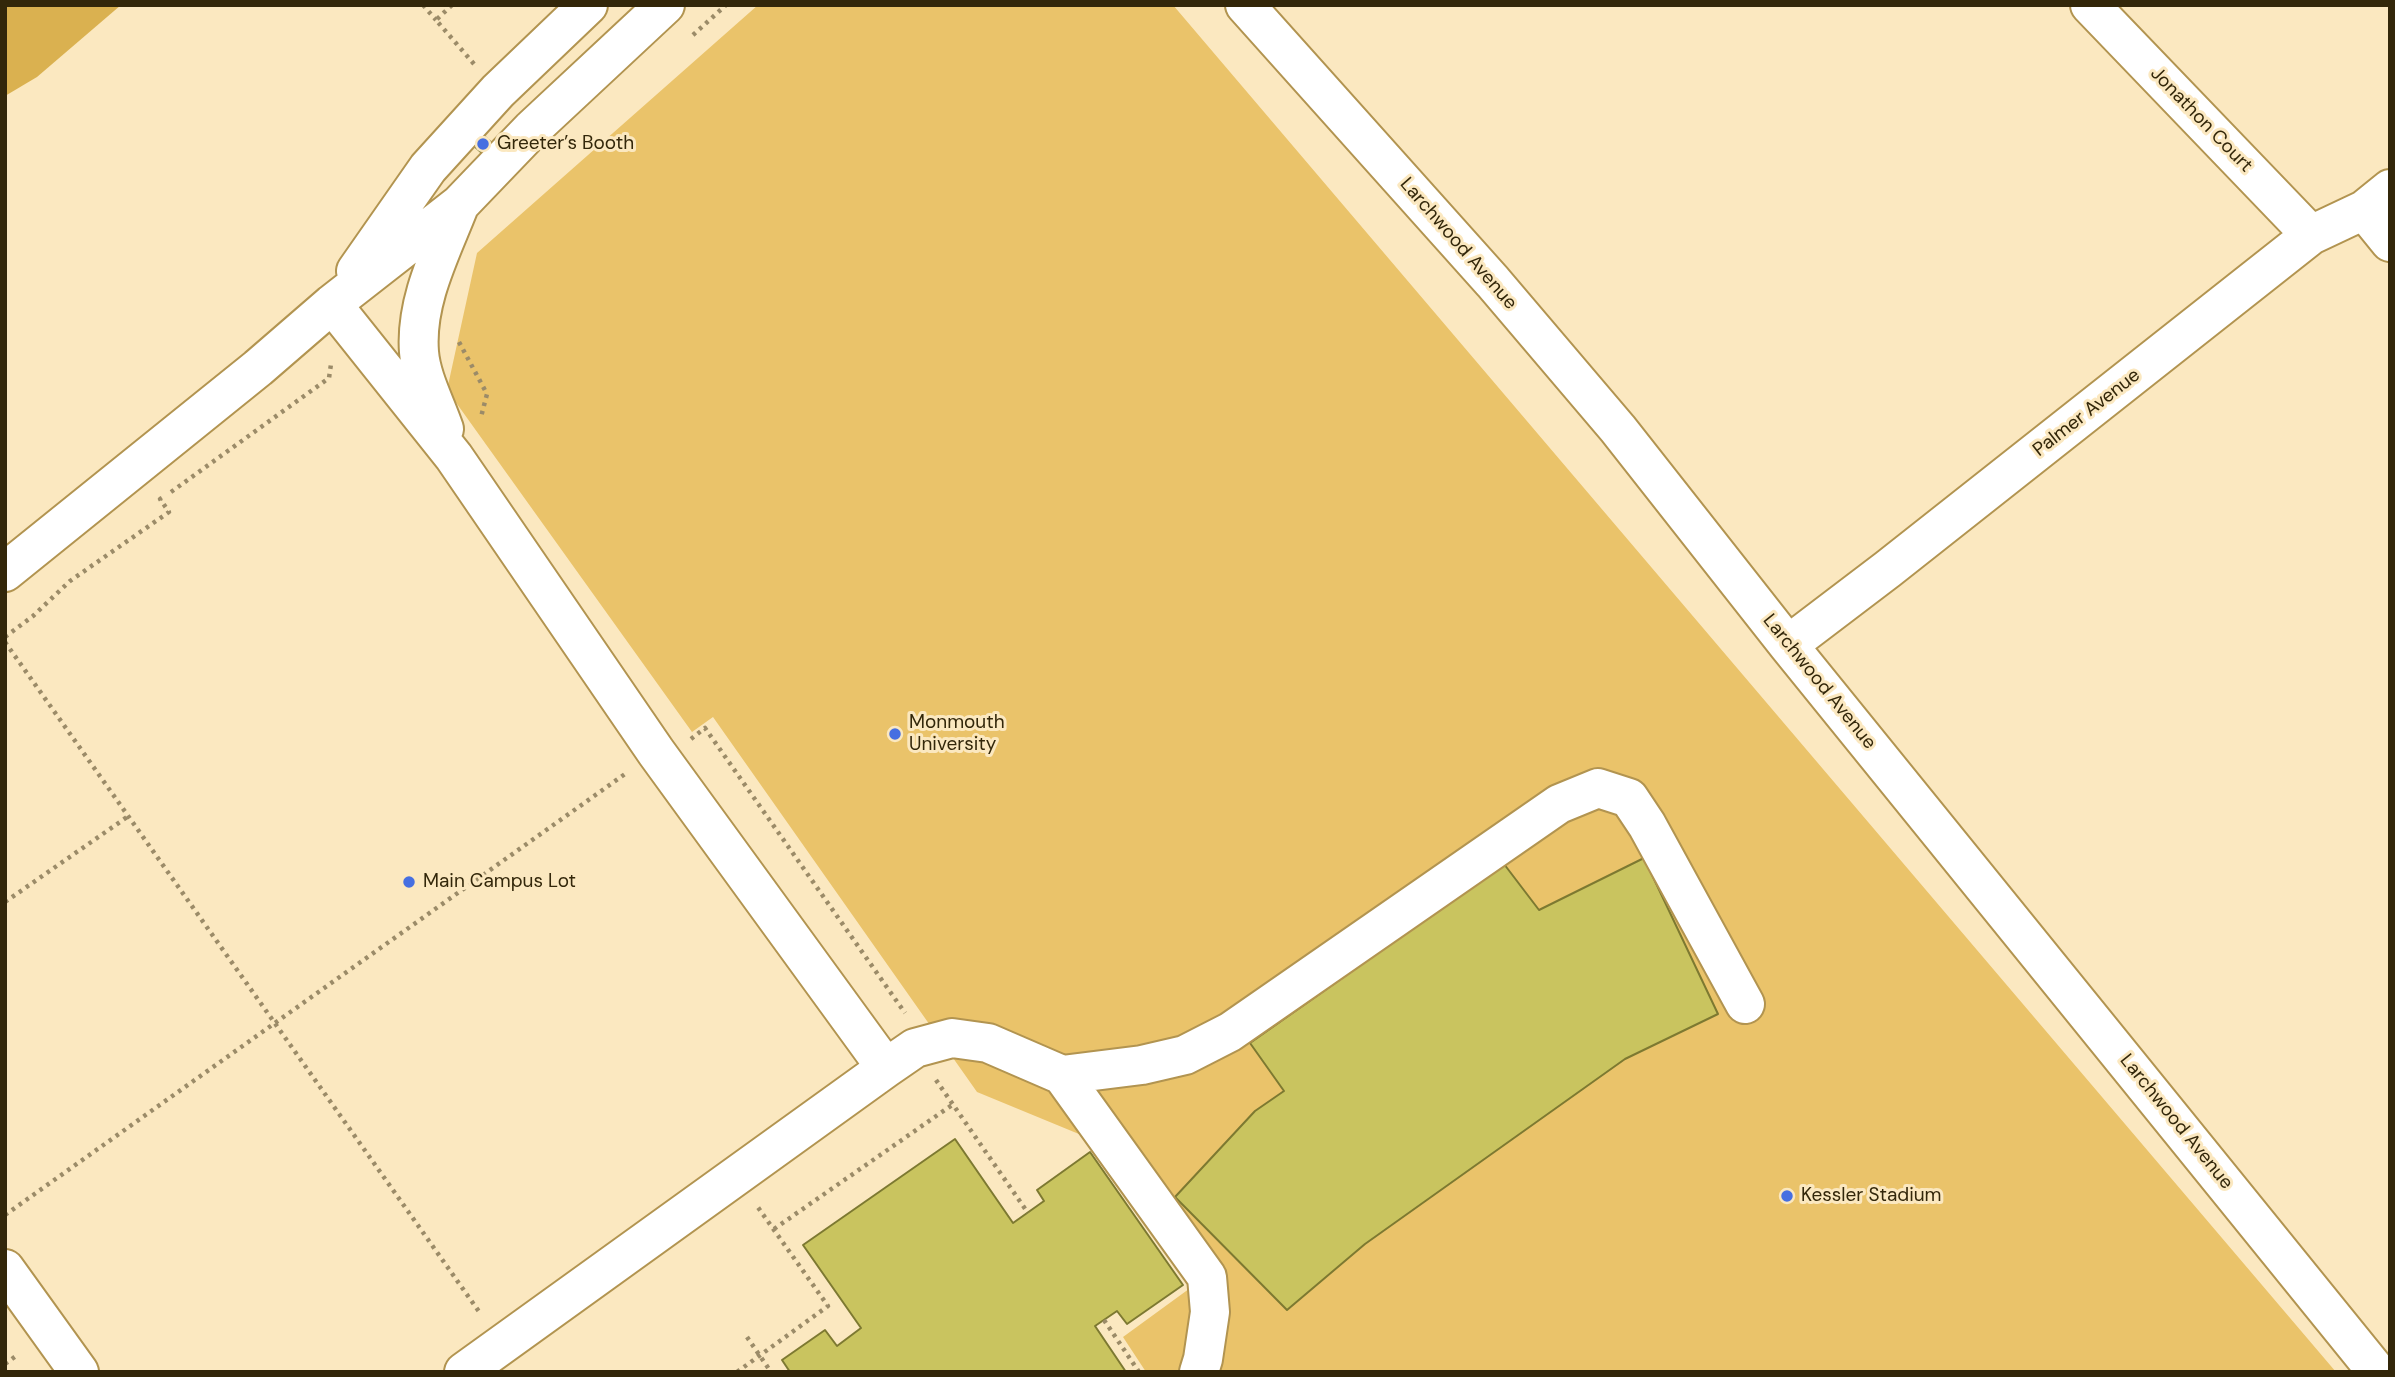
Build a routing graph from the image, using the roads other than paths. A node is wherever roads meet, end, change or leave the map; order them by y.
1 (588, 5) edge
2 (665, 5) edge
3 (1245, 5) edge
4 (2090, 5) edge
5 (2377, 200) edge
6 (460, 204) junction
7 (2311, 235) junction
8 (2390, 242) edge
9 (332, 304) junction
10 (466, 443) junction
11 (5, 572) edge
12 (1788, 645) junction
13 (1745, 1004) dead end
14 (901, 1058) junction
15 (1062, 1075) junction
16 (5, 1269) edge
17 (479, 1367) edge
18 (79, 1372) edge
19 (1199, 1372) edge
20 (2377, 1372) edge

1 - 9 street
2 - 6 street
3 - 12 street, Larchwood Avenue
4 - 7 street, Jonathon Court
5 - 7 street, Palmer Avenue
5 - 8 street
6 - 9 street
6 - 10 street
7 - 12 street, Palmer Avenue
9 - 10 street
9 - 11 street
10 - 14 street
12 - 20 street, Larchwood Avenue
13 - 15 street
14 - 15 street
14 - 17 street
15 - 19 street
16 - 18 street

